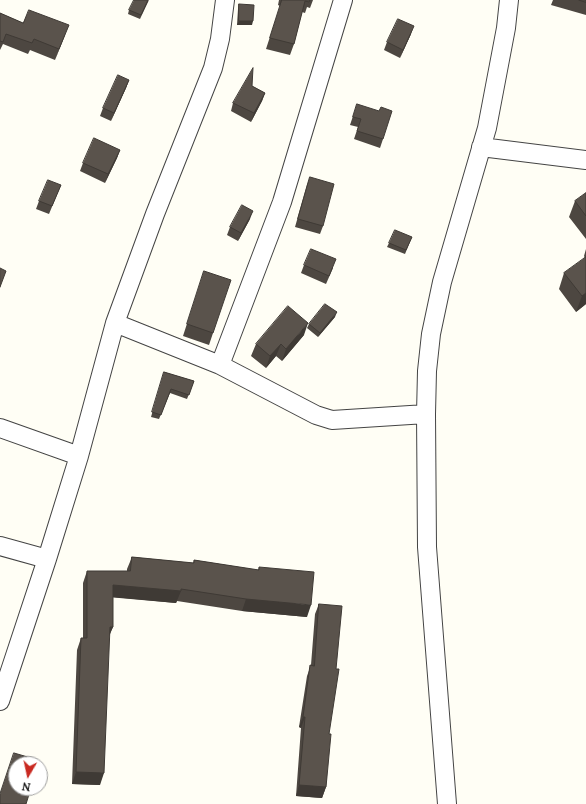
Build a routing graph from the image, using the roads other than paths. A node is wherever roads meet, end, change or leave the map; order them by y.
1 (225, 0) edge
2 (343, 0) edge
3 (510, 0) edge
4 (481, 147) junction
5 (586, 160) edge
6 (115, 323) junction
7 (220, 365) junction
8 (426, 414) junction
9 (0, 428) edge
10 (79, 456) junction
11 (0, 546) edge
12 (47, 559) junction
13 (0, 700) edge
14 (447, 804) edge

1 - 6 street
2 - 7 street
3 - 4 street
4 - 5 street
4 - 8 street
6 - 7 street
6 - 10 street
7 - 8 street
8 - 14 street
9 - 10 street
10 - 12 street
11 - 12 street
12 - 13 street

